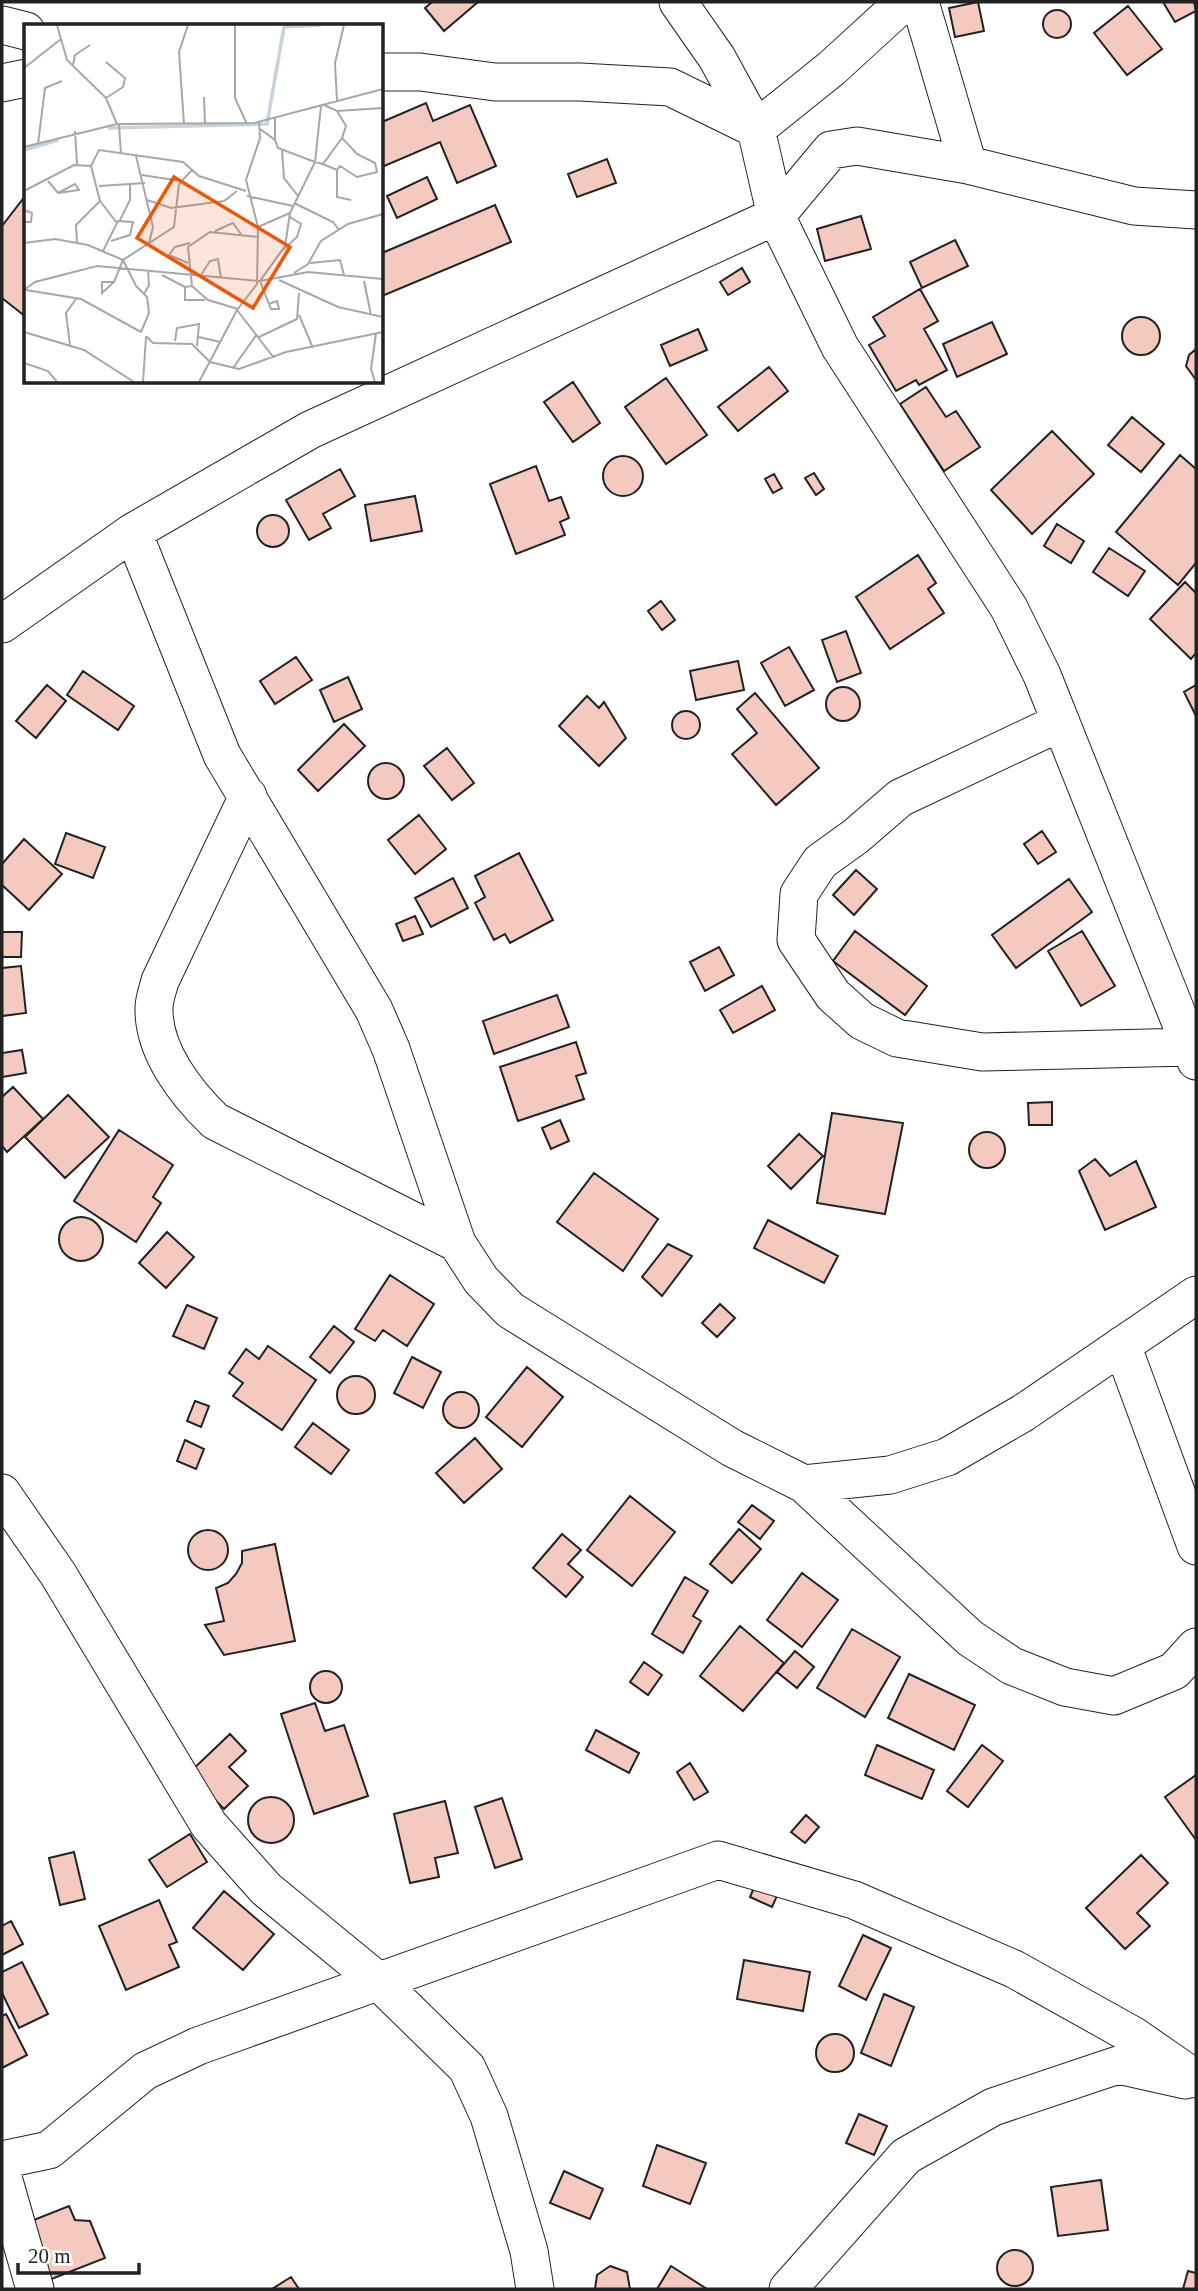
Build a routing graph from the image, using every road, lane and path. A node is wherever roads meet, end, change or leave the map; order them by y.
1 (678, 2) edge
2 (904, 2) edge
3 (920, 2) edge
4 (2, 25) edge
5 (24, 30) edge
6 (383, 72) edge
7 (24, 78) edge
8 (2, 83) edge
9 (756, 129) junction
10 (968, 165) junction
11 (1196, 210) edge
12 (776, 216) junction
13 (132, 532) junction
14 (2, 624) edge
15 (1062, 722) junction
16 (248, 796) junction
17 (1193, 1054) edge
18 (457, 1243) junction
19 (1196, 1295) edge
20 (1122, 1345) junction
21 (804, 1484) junction
22 (2, 1493) edge
23 (1196, 1546) edge
24 (1196, 1647) edge
25 (378, 1981) junction
26 (1196, 2080) edge
27 (2, 2160) edge
28 (2, 2174) edge
29 (35, 2289) edge
30 (535, 2289) edge
31 (788, 2289) edge

1 - 9 street
2 - 9 street
3 - 10 street
4 - 5 street
6 - 9 street
7 - 8 street
9 - 12 street
10 - 11 street
10 - 12 street
12 - 13 street
12 - 15 street
13 - 14 street
13 - 16 street
15 - 17 street
15 - 17 street
16 - 18 street
16 - 18 street
18 - 21 street
19 - 20 street
20 - 21 street
20 - 23 street
21 - 24 street
22 - 25 street
25 - 26 street
25 - 27 street
25 - 30 street
26 - 31 street
28 - 29 street

